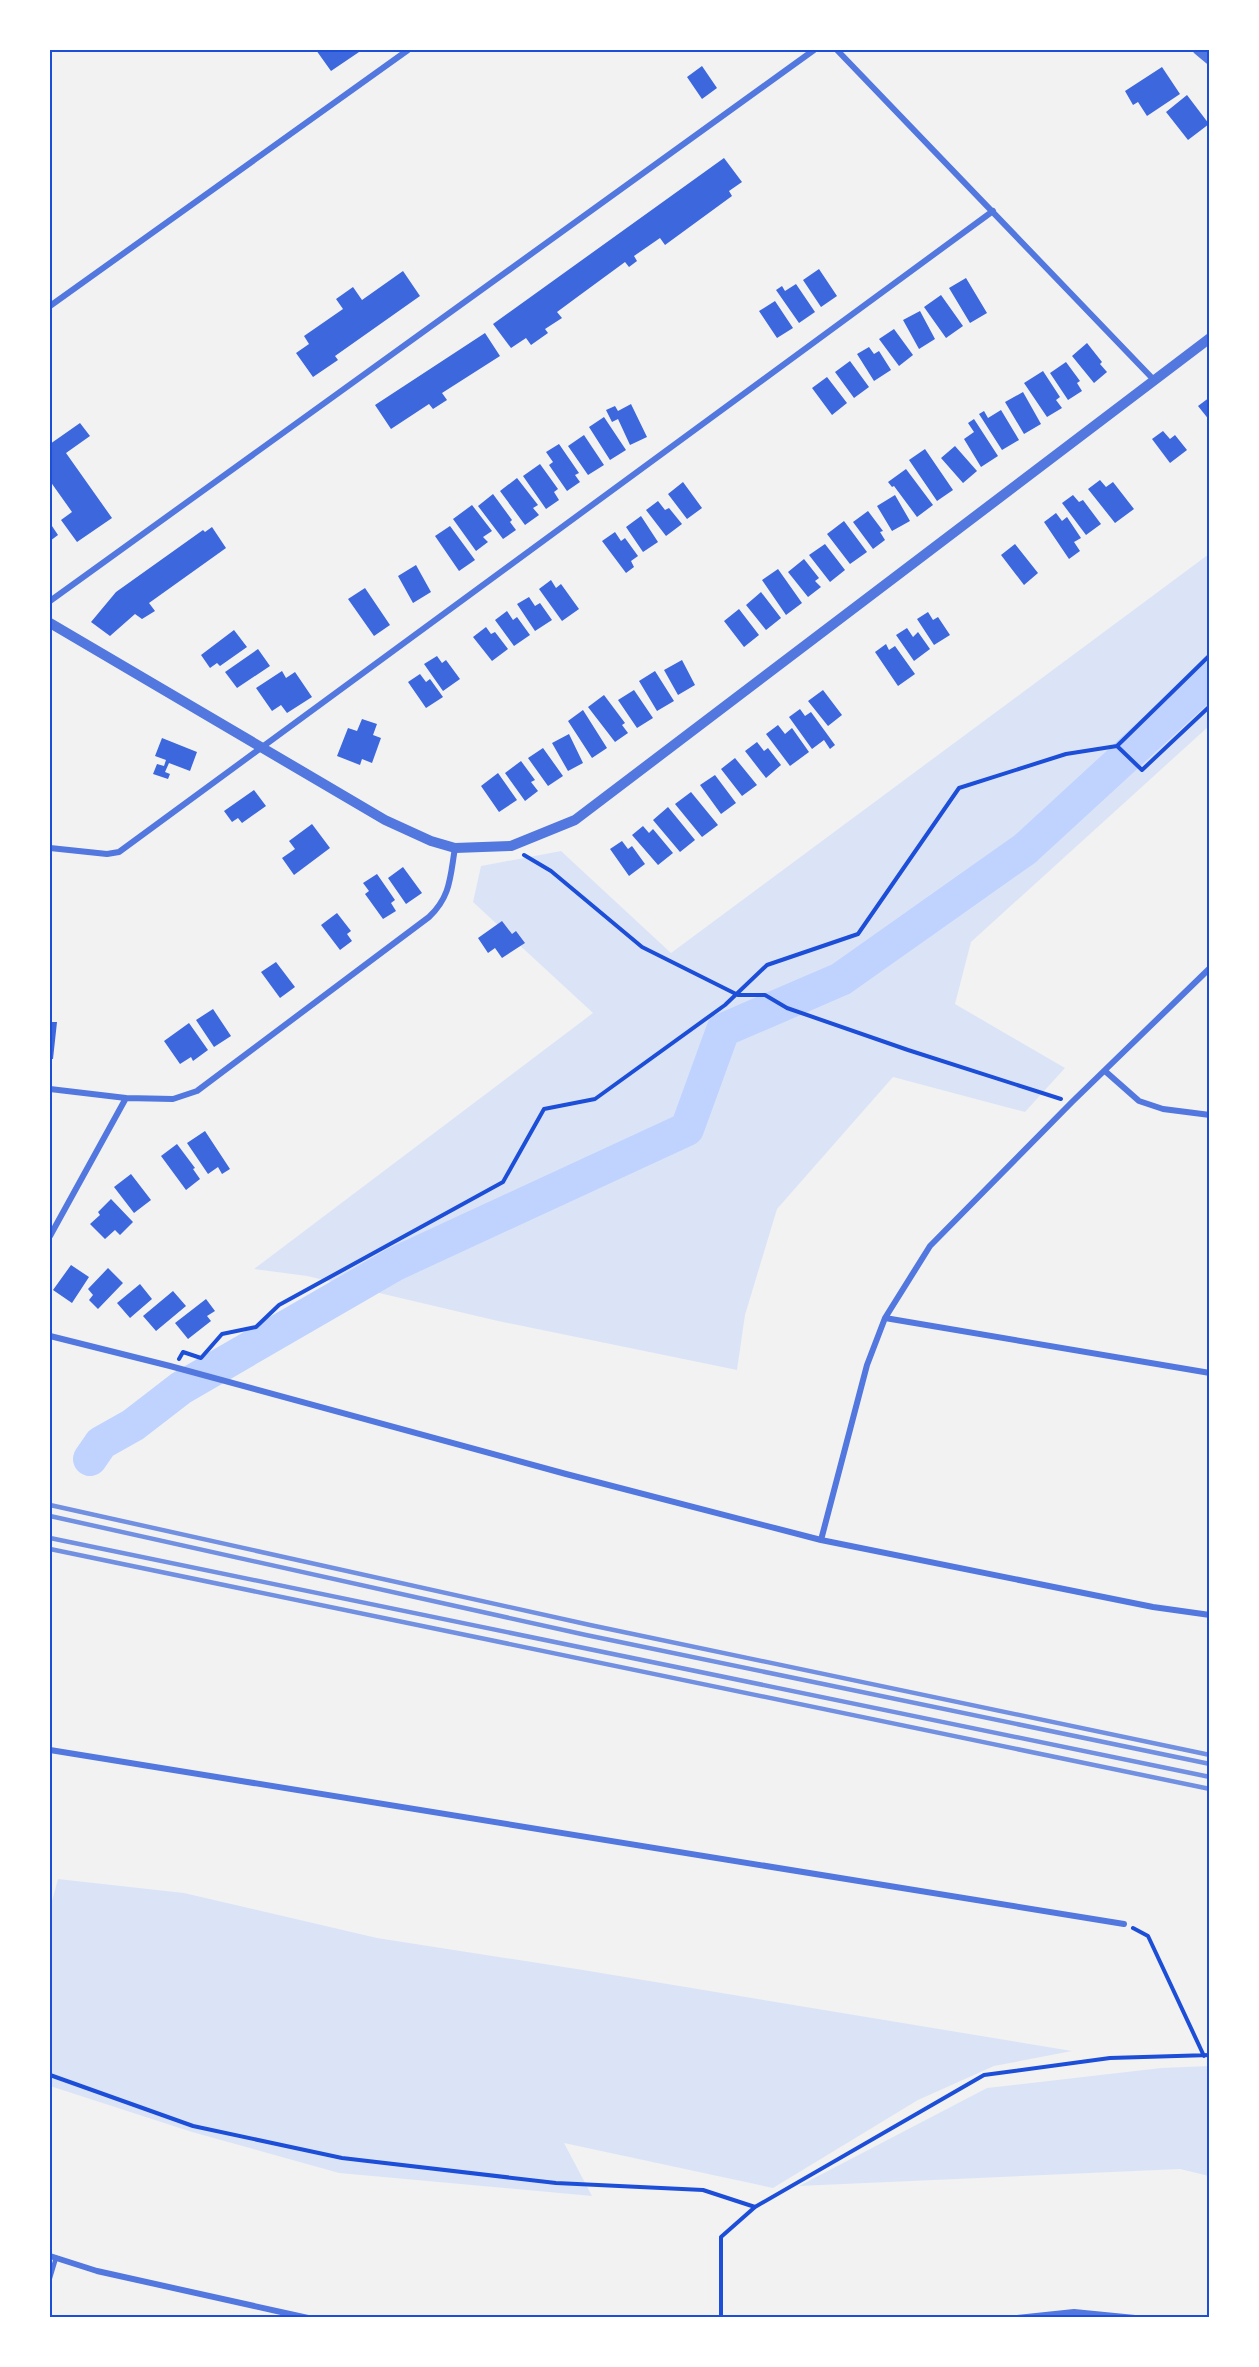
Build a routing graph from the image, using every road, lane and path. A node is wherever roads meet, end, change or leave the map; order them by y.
1 (408, 50) edge
2 (814, 50) edge
3 (837, 50) edge
4 (1198, 50) edge
5 (1209, 60) edge
6 (993, 211) junction
7 (50, 306) edge
8 (1209, 338) edge
9 (1154, 380) junction
10 (50, 600) edge
11 (50, 623) edge
12 (1209, 655) edge
13 (1209, 706) edge
14 (260, 746) junction
15 (1117, 746) junction
16 (511, 846) junction
17 (50, 848) edge
18 (455, 848) junction
19 (1209, 968) edge
20 (738, 995) junction
21 (1105, 1071) junction
22 (50, 1089) edge
23 (126, 1098) junction
24 (1072, 1102) junction
25 (1209, 1115) edge
26 (50, 1236) edge
27 (885, 1318) junction
28 (50, 1336) edge
29 (179, 1359) dead end
30 (1209, 1373) edge
31 (821, 1540) junction
32 (1209, 1615) edge
33 (50, 1750) edge
34 (1124, 1924) joint
35 (1207, 2056) edge
36 (50, 2075) edge
37 (755, 2207) junction
38 (53, 2257) edge
39 (50, 2278) edge
40 (308, 2318) edge
41 (722, 2318) edge
42 (1017, 2318) edge
43 (1135, 2318) edge

1 - 7 street
2 - 10 street
3 - 6 street
4 - 5 street
6 - 9 street
6 - 14 street
8 - 9 street
9 - 16 street
11 - 14 street
12 - 15 path
13 - 15 path
14 - 17 street
14 - 18 street
15 - 20 path
16 - 18 street
16 - 20 path
18 - 23 street
19 - 21 street
20 - 24 path
20 - 29 path
21 - 24 street
21 - 25 street
22 - 23 street
23 - 26 street
24 - 27 street
27 - 30 street
27 - 31 street
28 - 31 street
31 - 32 street
33 - 34 street
34 - 35 path
35 - 37 path
36 - 37 path
37 - 41 path
38 - 39 lane
38 - 40 street
42 - 43 street

